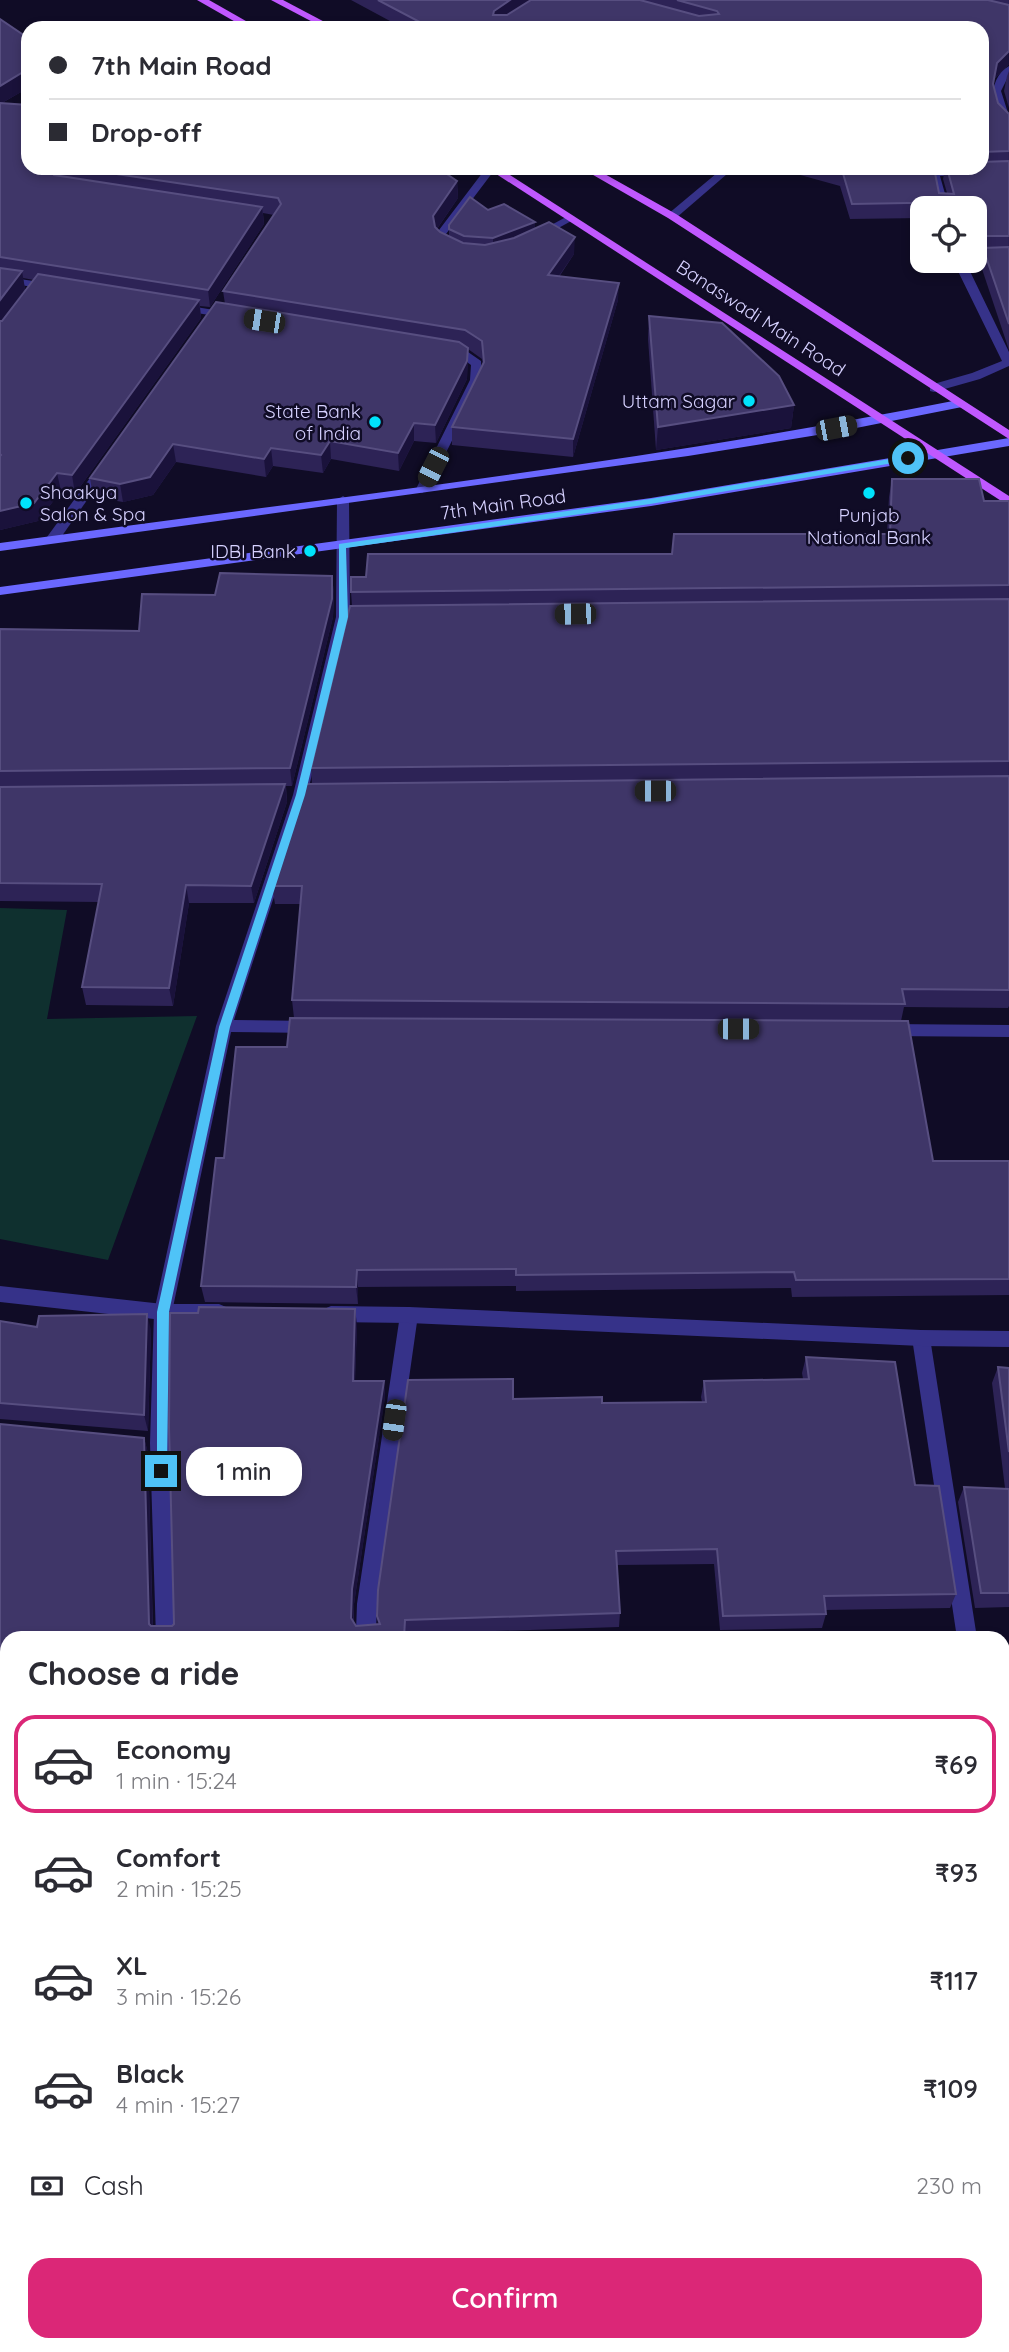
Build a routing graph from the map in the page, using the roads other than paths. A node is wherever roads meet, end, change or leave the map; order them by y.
1 (202, 0) edge
2 (276, 0) edge
3 (240, 21) edge
4 (317, 21) edge
5 (1009, 69) edge
6 (1009, 127) edge
7 (1009, 171) edge
8 (989, 172) edge
9 (487, 175) edge
10 (503, 175) edge
11 (599, 175) edge
12 (721, 175) edge
13 (935, 175) edge
14 (941, 196) edge
15 (672, 216) junction
16 (570, 219) junction
17 (527, 241) edge
18 (461, 253) edge
19 (1009, 257) edge
20 (987, 258) edge
21 (965, 273) edge
22 (0, 279) edge
23 (65, 289) edge
24 (222, 301) edge
25 (160, 304) edge
26 (214, 313) junction
27 (240, 317) edge
28 (206, 324) edge
29 (438, 350) edge
30 (1009, 362) edge
31 (934, 388) junction
32 (958, 404) junction
33 (883, 419) junction
34 (1009, 435) edge
35 (1009, 442) edge
36 (933, 454) junction
37 (109, 460) edge
38 (422, 489) junction
39 (344, 500) junction
40 (1009, 502) edge
41 (52, 540) junction
42 (342, 546) junction
43 (0, 547) edge
44 (0, 591) edge
45 (224, 1027) junction
46 (334, 1027) edge
47 (871, 1030) edge
48 (1009, 1031) edge
49 (0, 1294) edge
50 (163, 1312) junction
51 (231, 1312) edge
52 (313, 1313) edge
53 (409, 1315) junction
54 (921, 1338) junction
55 (1009, 1339) edge
56 (134, 1441) edge
57 (160, 1443) junction
58 (166, 1631) edge
59 (366, 1631) edge
60 (966, 1631) edge

1 - 3 main road
2 - 4 main road
5 - 6 street
7 - 8 street
9 - 18 street
10 - 16 main road, Banaswadi Main Road
11 - 15 main road, Banaswadi Main Road
12 - 15 street
13 - 14 street
15 - 31 main road, Banaswadi Main Road
16 - 17 street
16 - 33 main road, Banaswadi Main Road
19 - 20 street
21 - 30 street
22 - 23 street
24 - 26 street
25 - 26 street
26 - 27 street
26 - 28 street
29 - 38 street
30 - 31 street
31 - 32 main road, Banaswadi Main Road
32 - 33 main road, 7th Main Road
32 - 34 main road, Banaswadi Main Road
33 - 36 main road, Banaswadi Main Road
33 - 38 main road, 7th Main Road
35 - 36 main road, 7th Main Road
36 - 40 main road, Banaswadi Main Road
36 - 42 main road, 7th Main Road
37 - 41 street
38 - 39 main road, 7th Main Road
39 - 41 main road, 7th Main Road
39 - 42 street
41 - 43 main road, 7th Main Road
42 - 44 main road, 7th Main Road
42 - 45 street
45 - 46 street
45 - 50 street
47 - 48 street
49 - 50 street
50 - 51 street
50 - 57 street
52 - 53 street
53 - 54 street
53 - 59 street
54 - 55 street
54 - 60 street
56 - 57 street
57 - 58 street

